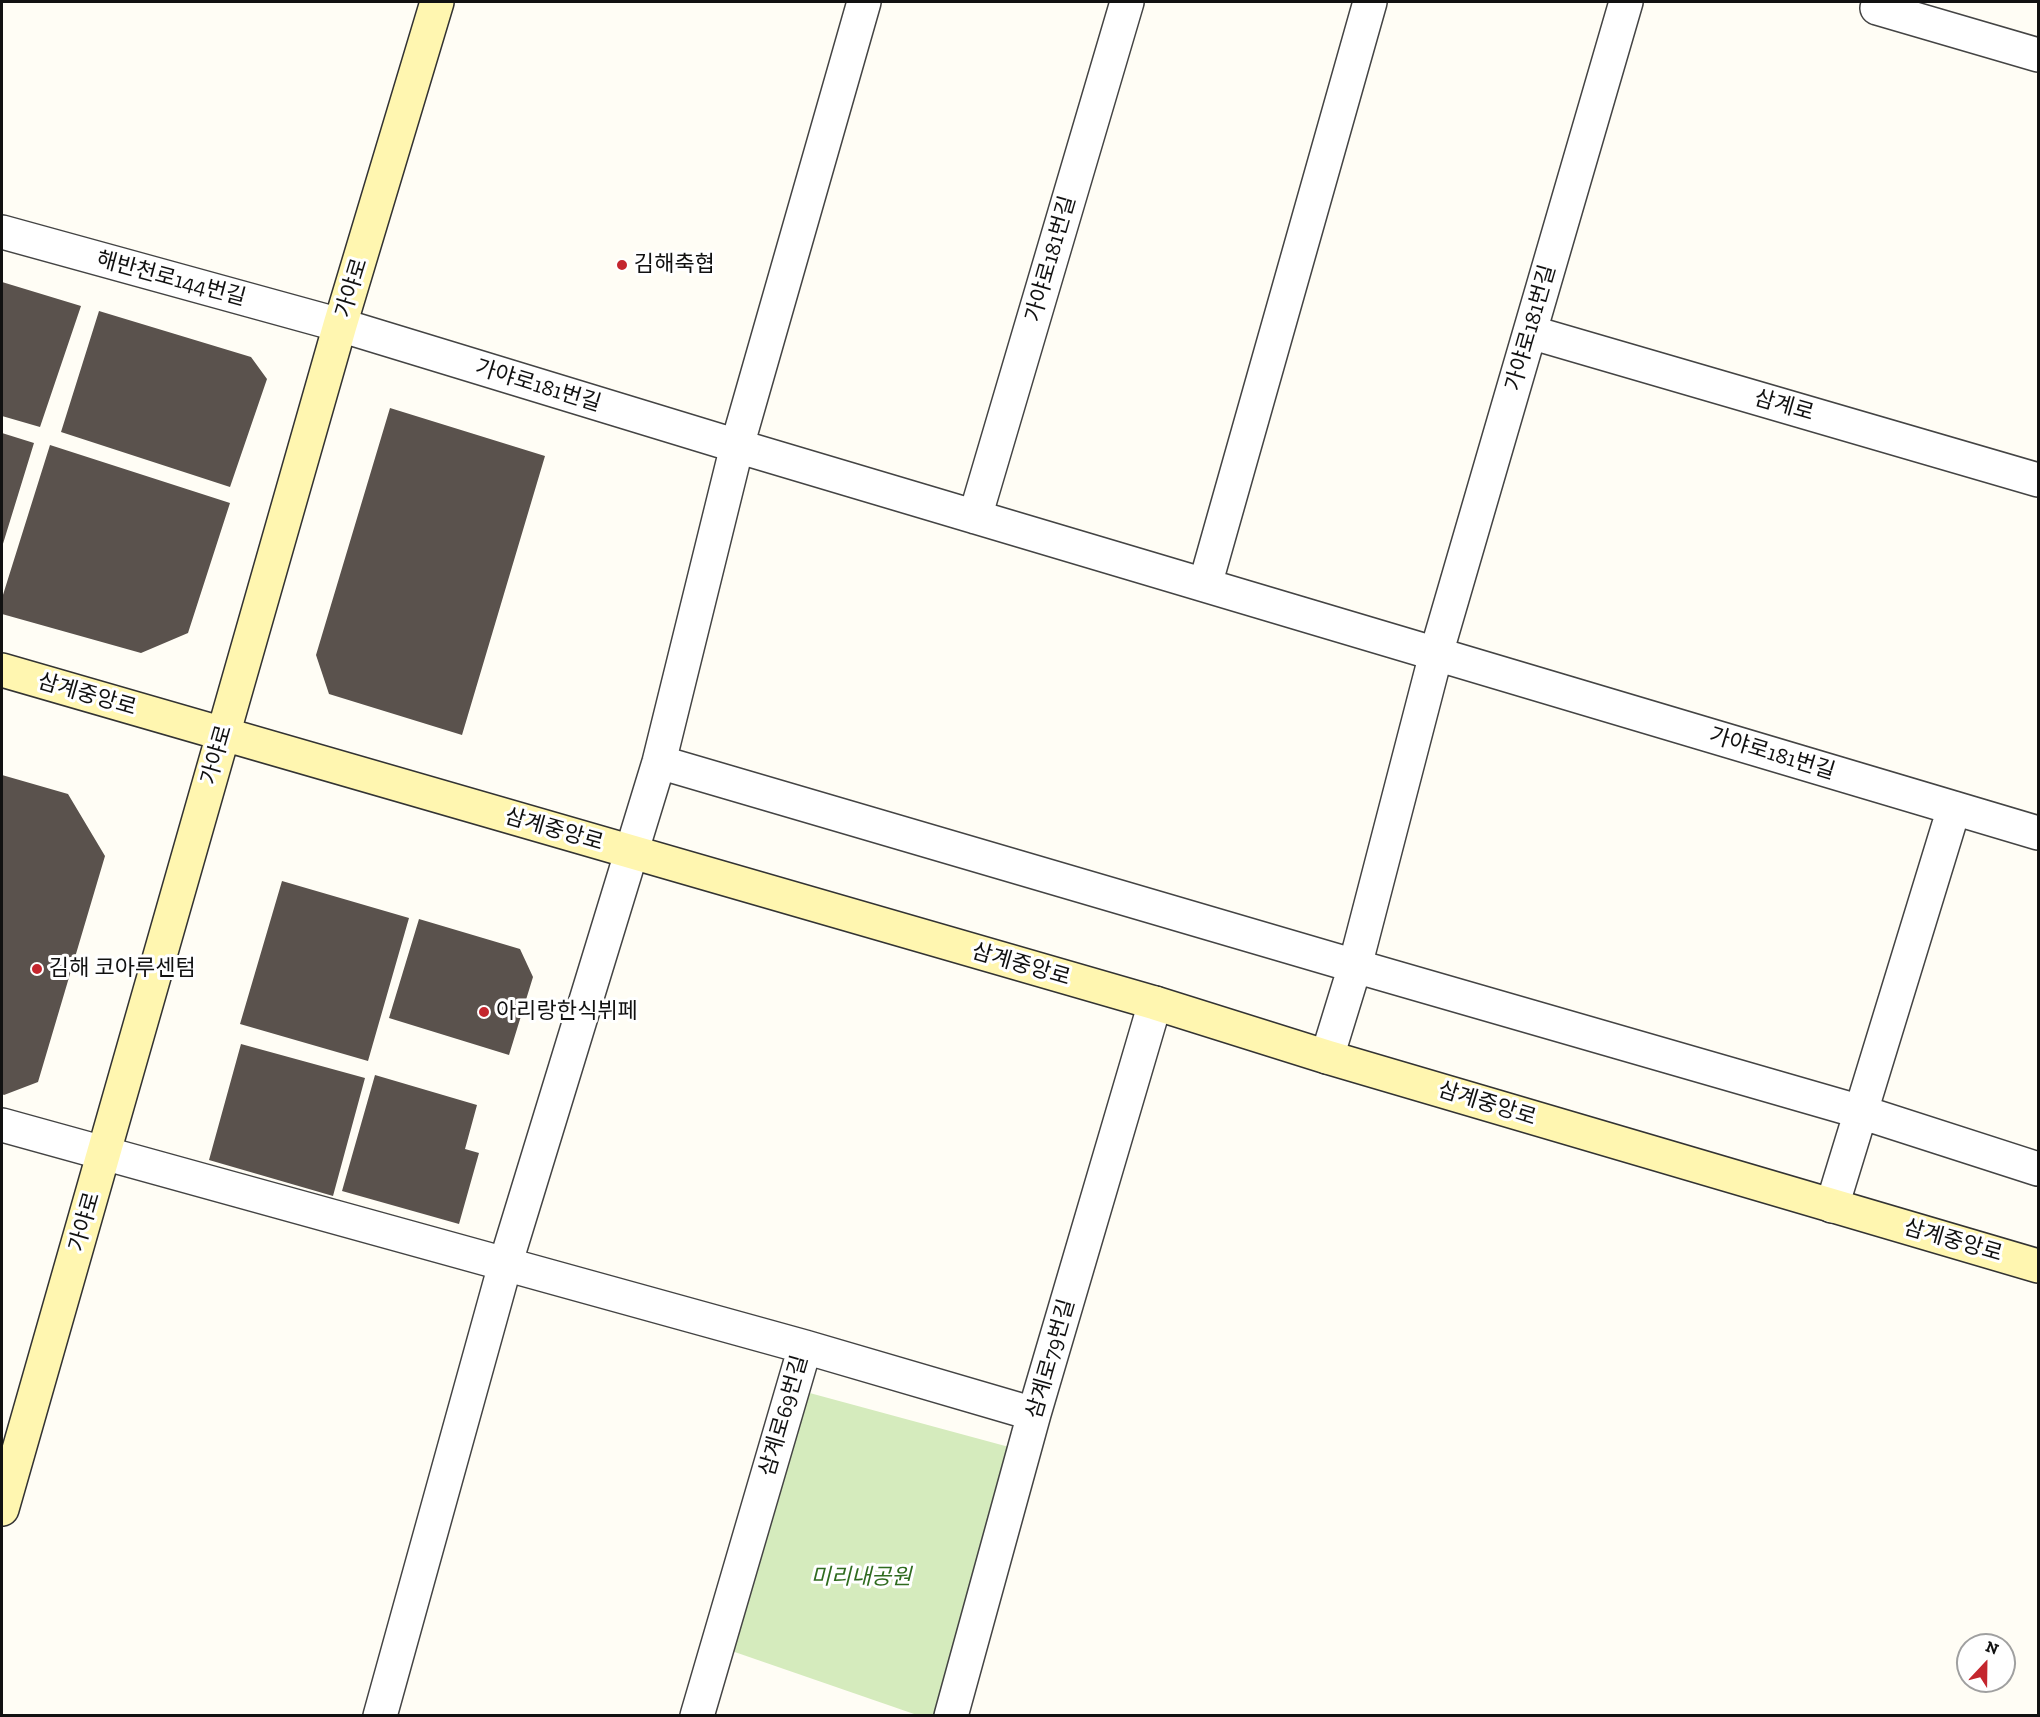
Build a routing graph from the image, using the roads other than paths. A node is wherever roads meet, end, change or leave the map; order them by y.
1 (437, 2) edge
2 (864, 2) edge
3 (1127, 2) edge
4 (1370, 2) edge
5 (1626, 2) edge
6 (1878, 5) edge
7 (2038, 55) edge
8 (2, 232) edge
9 (340, 326) junction
10 (1530, 332) junction
11 (737, 446) junction
12 (2038, 480) edge
13 (975, 517) junction
14 (1205, 585) junction
15 (1436, 654) junction
16 (2, 670) edge
17 (223, 735) junction
18 (659, 762) junction
19 (1954, 808) junction
20 (2038, 833) edge
21 (630, 852) junction
22 (1355, 966) junction
23 (1155, 1003) junction
24 (1327, 1057) junction
25 (1861, 1112) junction
26 (2, 1125) edge
27 (104, 1155) junction
28 (2038, 1169) edge
29 (1832, 1206) junction
30 (505, 1265) junction
31 (2038, 1266) edge
32 (805, 1347) junction
33 (1034, 1414) junction
34 (2, 1509) edge
35 (380, 1716) edge
36 (697, 1716) edge
37 (951, 1716) edge

1 - 9 main road, 가야로
2 - 11 street
3 - 13 street, 가야로181번길
4 - 14 street
5 - 10 street, 가야로181번길
6 - 7 street
8 - 9 street, 해반천로144번길
9 - 11 street, 가야로181번길
9 - 17 main road, 가야로
10 - 12 street, 삼계로
10 - 15 street, 가야로181번길
11 - 13 street, 가야로181번길
11 - 18 street
13 - 14 street, 가야로181번길
14 - 15 street, 가야로181번길
15 - 19 street, 가야로181번길
15 - 22 street
16 - 17 main road, 삼계중앙로
17 - 21 main road, 삼계중앙로
17 - 27 main road, 가야로
18 - 21 street
18 - 22 street
19 - 20 street, 가야로181번길
19 - 25 street
21 - 23 main road, 삼계중앙로
21 - 30 street
22 - 24 street
22 - 25 street
23 - 24 main road, 삼계중앙로
23 - 33 street, 삼계로79번길
24 - 29 main road, 삼계중앙로
25 - 28 street
25 - 29 street
26 - 27 street, 삼계로69번길
27 - 30 street, 삼계로69번길
27 - 34 main road, 가야로
29 - 31 main road, 삼계중앙로
30 - 32 street, 삼계로69번길
30 - 35 street
32 - 33 street
32 - 36 street, 삼계로69번길
33 - 37 street, 삼계로79번길

